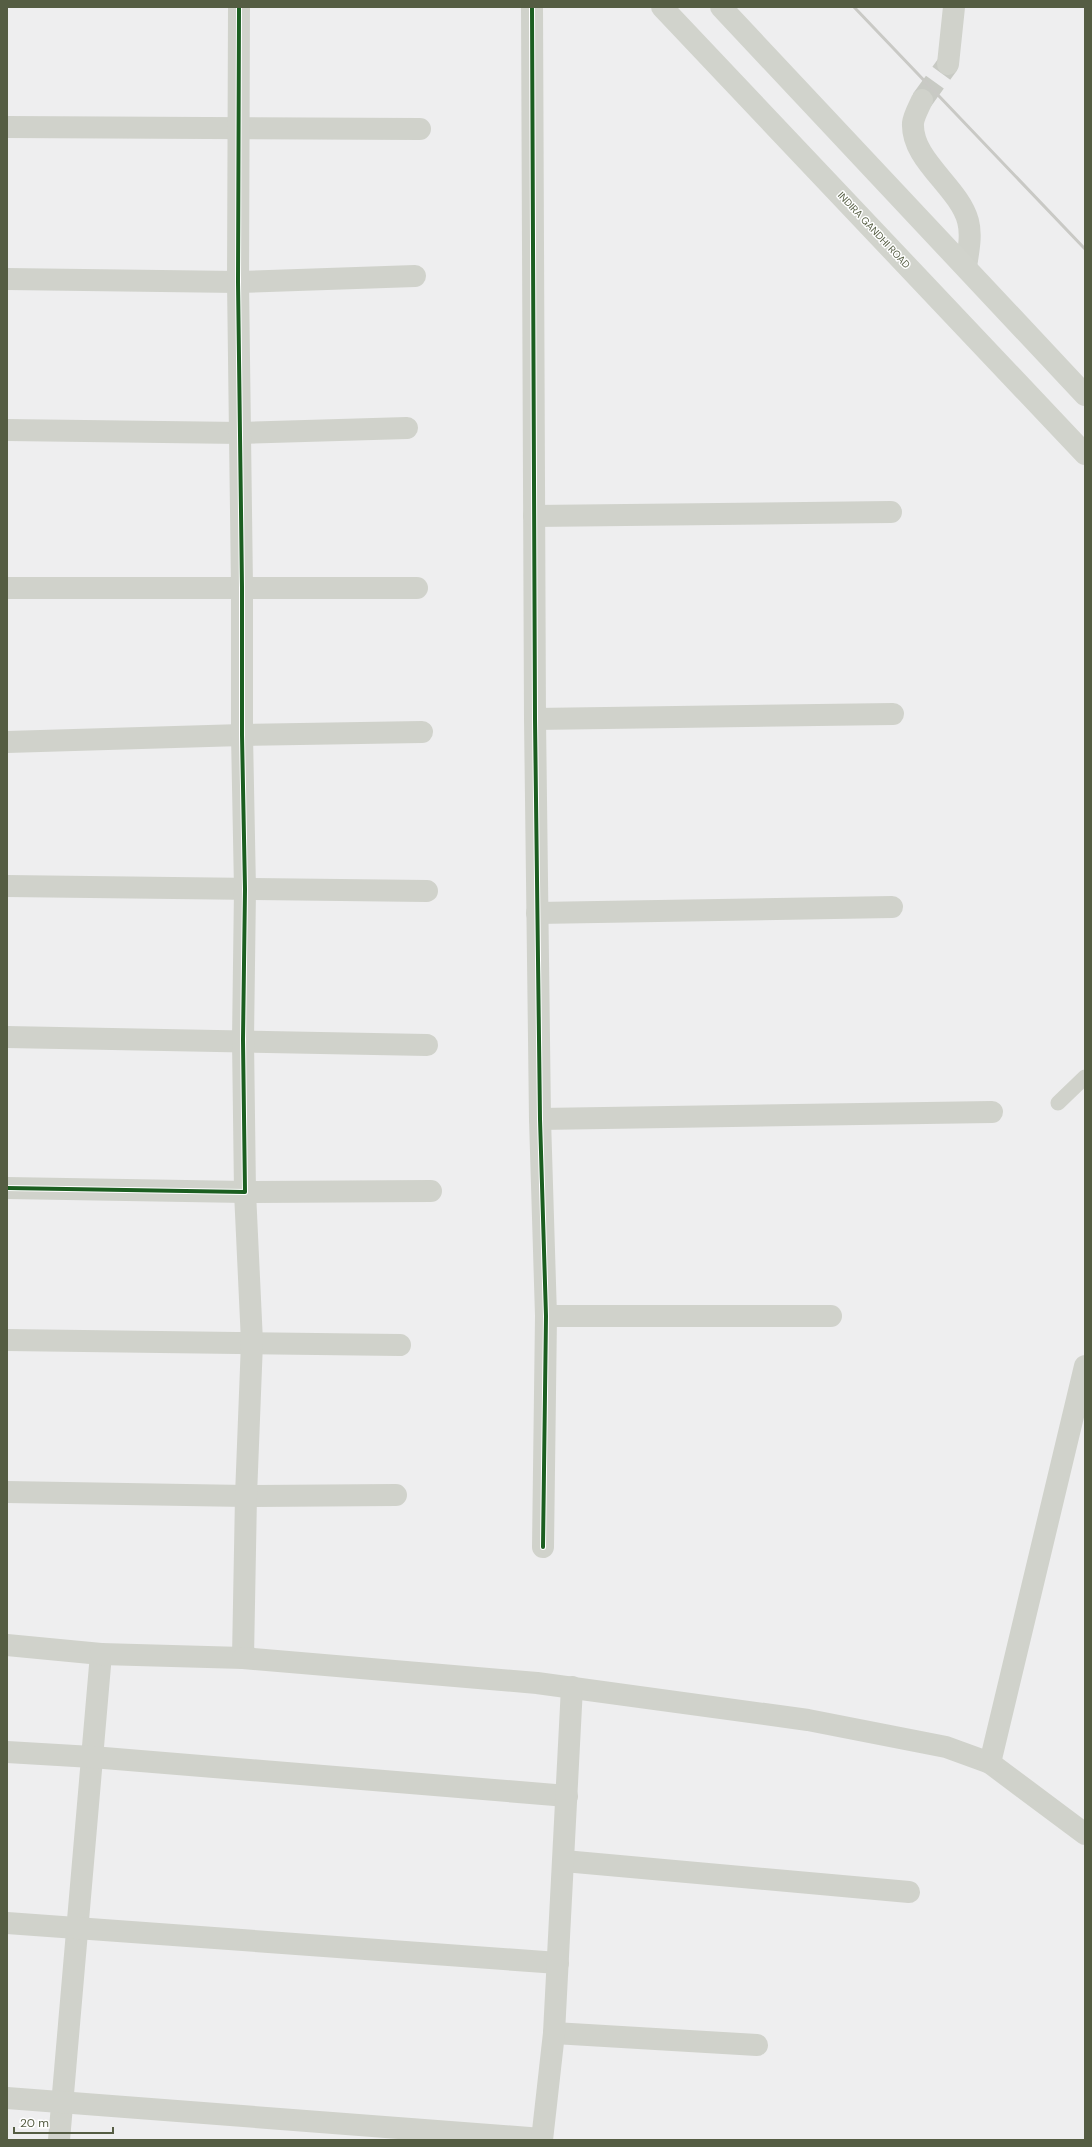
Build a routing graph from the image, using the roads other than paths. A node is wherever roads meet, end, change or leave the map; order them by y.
1 (239, 7) edge
2 (532, 7) edge
3 (662, 7) edge
4 (721, 7) edge
5 (954, 7) edge
6 (948, 64) tunnel mouth
7 (922, 100) tunnel mouth
8 (7, 127) edge
9 (239, 129) junction
10 (420, 129) dead end
11 (966, 267) junction
12 (415, 276) dead end
13 (7, 279) edge
14 (238, 282) junction
15 (1085, 395) edge
16 (407, 428) dead end
17 (7, 430) edge
18 (241, 432) junction
19 (1085, 454) edge
20 (891, 512) dead end
21 (534, 516) junction
22 (242, 587) junction
23 (7, 588) edge
24 (417, 588) dead end
25 (893, 714) dead end
26 (535, 719) junction
27 (422, 732) dead end
28 (242, 735) junction
29 (7, 742) edge
30 (7, 886) edge
31 (245, 889) junction
32 (427, 891) dead end
33 (892, 907) dead end
34 (537, 913) junction
35 (7, 1037) edge
36 (243, 1040) junction
37 (427, 1045) dead end
38 (1085, 1077) edge
39 (1058, 1103) dead end
40 (992, 1112) dead end
41 (540, 1119) junction
42 (7, 1188) edge
43 (431, 1191) dead end
44 (245, 1192) junction
45 (546, 1316) junction
46 (831, 1316) dead end
47 (7, 1340) edge
48 (252, 1342) junction
49 (400, 1345) dead end
50 (1085, 1366) edge
51 (7, 1492) edge
52 (396, 1495) dead end
53 (246, 1496) junction
54 (543, 1547) dead end
55 (7, 1646) edge
56 (101, 1654) junction
57 (243, 1658) junction
58 (572, 1688) junction
59 (7, 1752) edge
60 (92, 1757) junction
61 (990, 1763) junction
62 (567, 1796) junction
63 (1085, 1834) edge
64 (564, 1861) junction
65 (909, 1892) dead end
66 (7, 1923) edge
67 (78, 1928) junction
68 (558, 1963) junction
69 (554, 2033) junction
70 (757, 2045) dead end
71 (7, 2098) edge
72 (62, 2103) junction
73 (59, 2140) edge
74 (542, 2140) edge

1 - 9 street
2 - 21 street
3 - 19 main road, INDIRA GANDHI ROAD
4 - 11 main road
5 - 6 street
7 - 11 street
8 - 9 street
9 - 10 street
9 - 14 street
11 - 15 main road
12 - 14 street
13 - 14 street
14 - 18 street
16 - 18 street
17 - 18 street
18 - 22 street
20 - 21 street
21 - 26 street
22 - 23 street
22 - 24 street
22 - 28 street
25 - 26 street
26 - 34 street
27 - 28 street
28 - 29 street
28 - 31 street
30 - 31 street
31 - 32 street
31 - 36 street
33 - 34 street
34 - 41 street
35 - 36 street
36 - 37 street
36 - 44 street
38 - 39 lane
40 - 41 street
41 - 45 street
42 - 44 street
43 - 44 street
44 - 48 street
45 - 46 street
45 - 54 street
47 - 48 street
48 - 49 street
48 - 53 street
50 - 61 street
51 - 53 street
52 - 53 street
53 - 57 street
55 - 56 street
56 - 57 street
56 - 60 street
57 - 58 street
58 - 61 street
58 - 62 street
59 - 60 street
60 - 62 street
60 - 67 street
61 - 63 street
62 - 64 street
64 - 65 street
64 - 68 street
66 - 67 street
67 - 68 street
67 - 72 street
68 - 69 street
69 - 70 street
69 - 74 street
71 - 72 street
72 - 73 street
72 - 74 street

